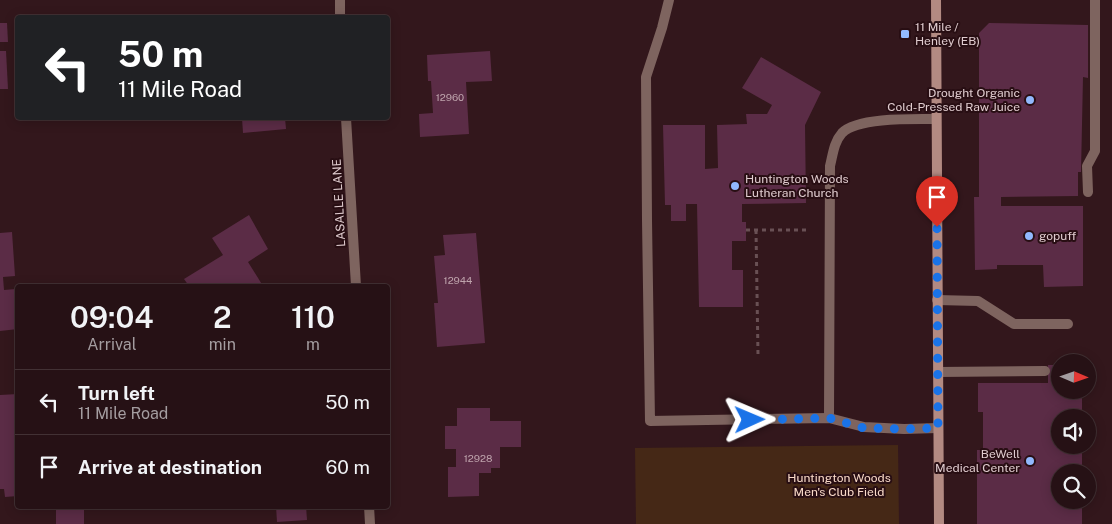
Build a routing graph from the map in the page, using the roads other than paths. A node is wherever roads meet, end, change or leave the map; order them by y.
1 (340, 0) edge
2 (669, 0) edge
3 (936, 0) edge
4 (1095, 0) edge
5 (340, 15) edge
6 (936, 119) junction
7 (346, 120) edge
8 (1088, 192) dead end
9 (356, 284) edge
10 (938, 300) junction
11 (1068, 324) dead end
12 (1045, 371) dead end
13 (938, 372) junction
14 (829, 418) junction
15 (938, 428) junction
16 (369, 509) edge
17 (370, 524) edge
18 (939, 524) edge

1 - 5 street
2 - 14 street
3 - 6 main road
4 - 8 street
6 - 10 main road
6 - 14 street
7 - 9 street, LASALLE LANE
10 - 11 street
10 - 13 main road
12 - 13 street
13 - 15 main road
14 - 15 street
15 - 18 main road
16 - 17 street

